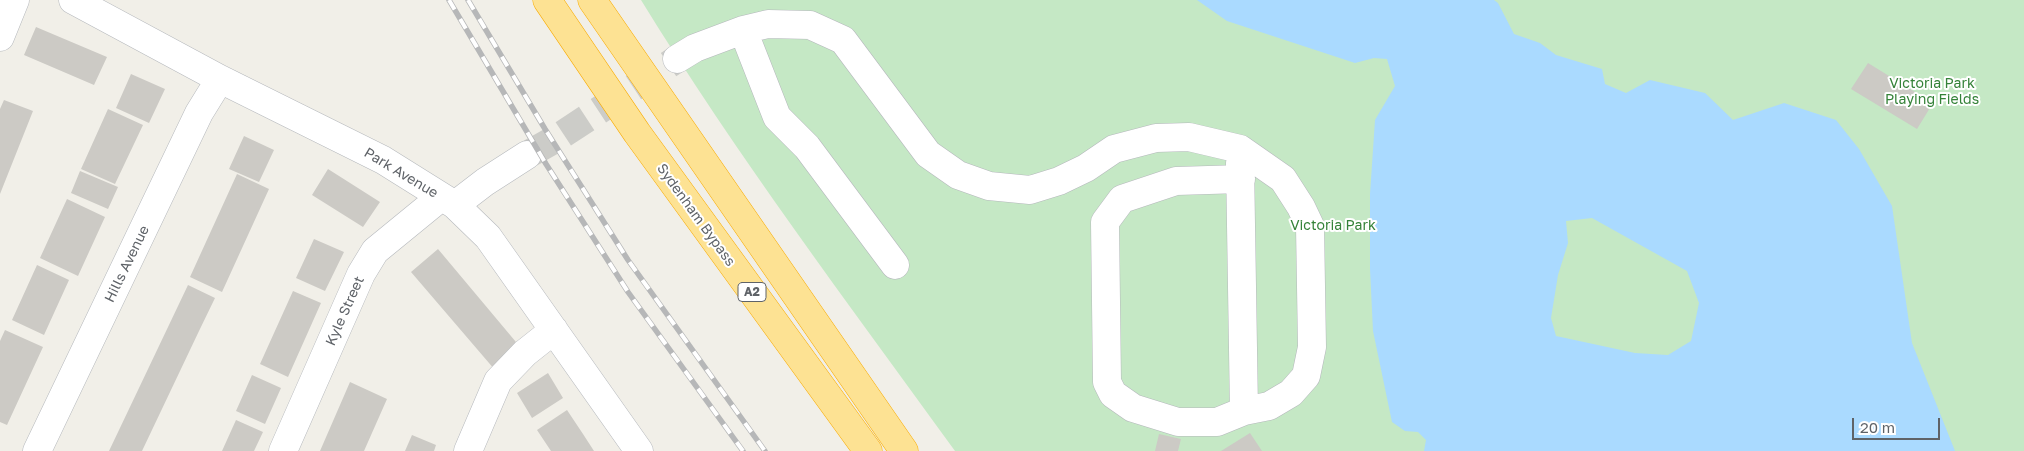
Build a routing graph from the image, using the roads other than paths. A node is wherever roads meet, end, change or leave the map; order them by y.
1 (15, 0) edge
2 (72, 0) edge
3 (547, 0) edge
4 (592, 0) edge
5 (743, 30) junction
6 (0, 37) edge
7 (677, 59) tunnel mouth
8 (220, 79) junction
9 (1240, 149) junction
10 (527, 155) tunnel mouth
11 (1241, 179) junction
12 (448, 201) junction
13 (895, 265) dead end
14 (554, 330) junction
15 (1244, 411) junction
16 (37, 451) edge
17 (283, 451) edge
18 (468, 451) edge
19 (639, 451) edge
20 (868, 451) edge
21 (904, 451) edge

1 - 6 street
2 - 8 street, Park Avenue
3 - 20 highway, Sydenham Bypass / A2
4 - 21 highway, A2
5 - 7 street
5 - 9 street
5 - 13 street
8 - 12 street, Park Avenue
8 - 16 street, Hills Avenue
9 - 11 street
9 - 15 street
10 - 12 street, Kyle Street
11 - 15 street
11 - 15 street
12 - 14 street, Park Avenue
12 - 17 street, Kyle Street
14 - 18 street
14 - 19 street, Park Avenue

